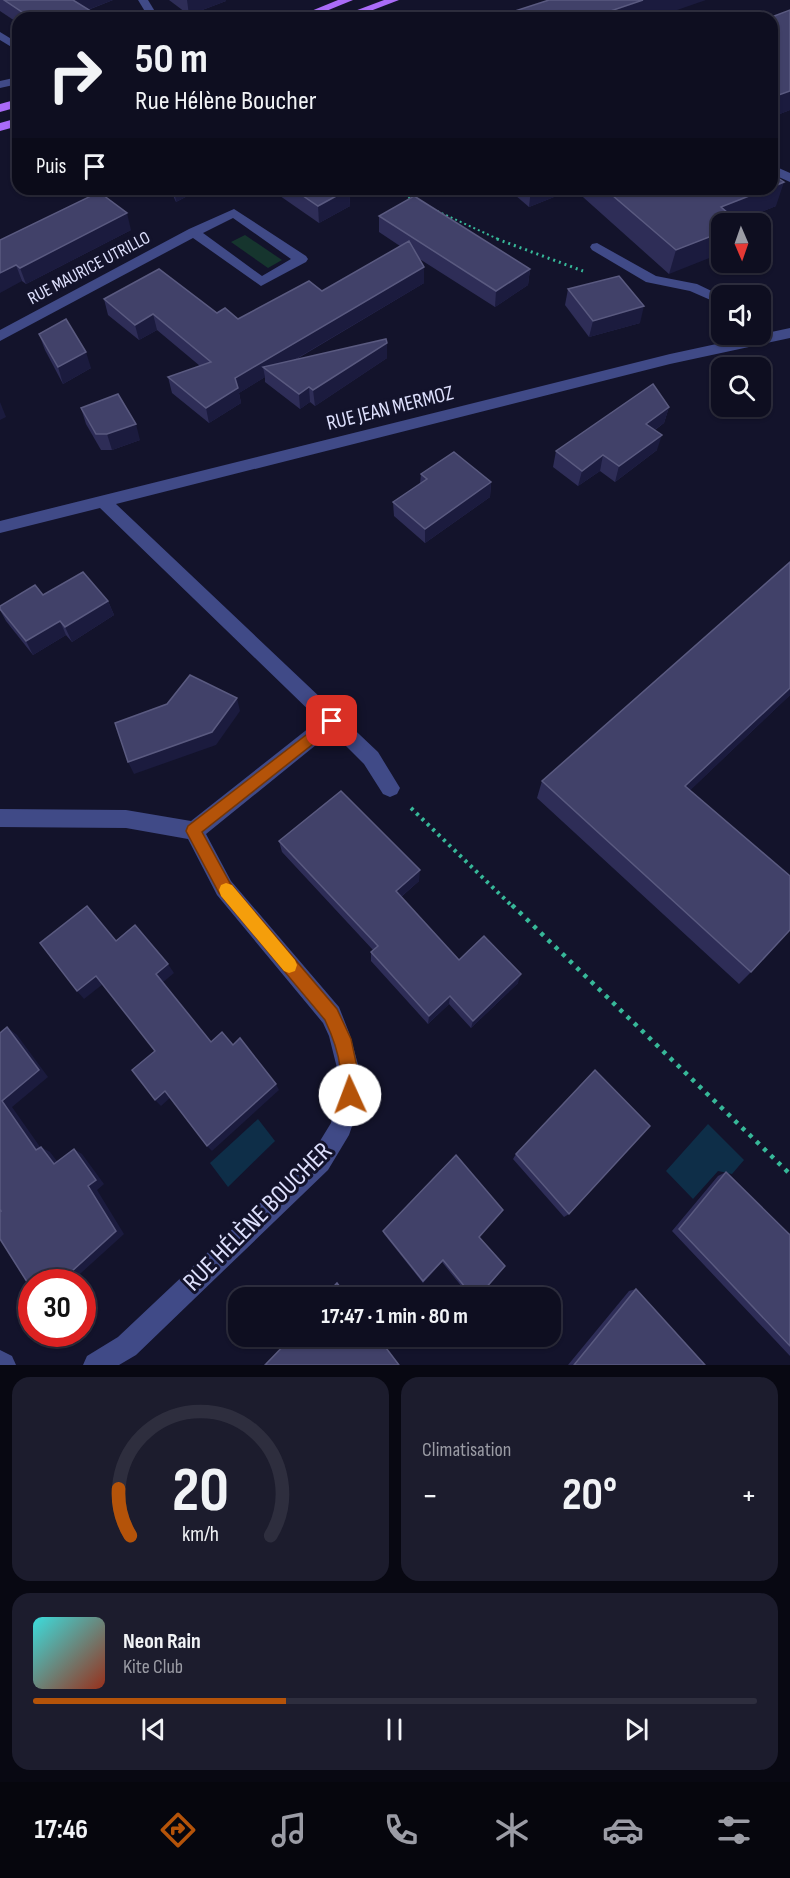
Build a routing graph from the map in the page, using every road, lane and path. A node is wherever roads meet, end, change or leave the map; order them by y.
1 (348, 0) edge
2 (393, 0) edge
3 (315, 12) edge
4 (358, 12) edge
5 (403, 195) edge
6 (420, 203) edge
7 (430, 207) edge
8 (194, 232) junction
9 (597, 247) dead end
10 (586, 272) dead end
11 (711, 296) edge
12 (790, 333) edge
13 (0, 336) edge
14 (771, 336) edge
15 (721, 345) edge
16 (104, 502) junction
17 (0, 527) edge
18 (332, 721) junction
19 (390, 788) joint
20 (0, 818) edge
21 (194, 831) junction
22 (790, 1174) edge
23 (96, 1365) edge

1 - 3 main road
2 - 4 main road
5 - 6 path
7 - 10 path
8 - 8 street, RUE MAURICE UTRILLO
8 - 13 street, RUE MAURICE UTRILLO
9 - 11 street
12 - 14 street, RUE JEAN MERMOZ
15 - 16 street, RUE JEAN MERMOZ
16 - 17 street, RUE JEAN MERMOZ
16 - 18 street
18 - 19 street
18 - 21 street
19 - 22 path
20 - 21 street
21 - 23 street, RUE HÉLÈNE BOUCHER

